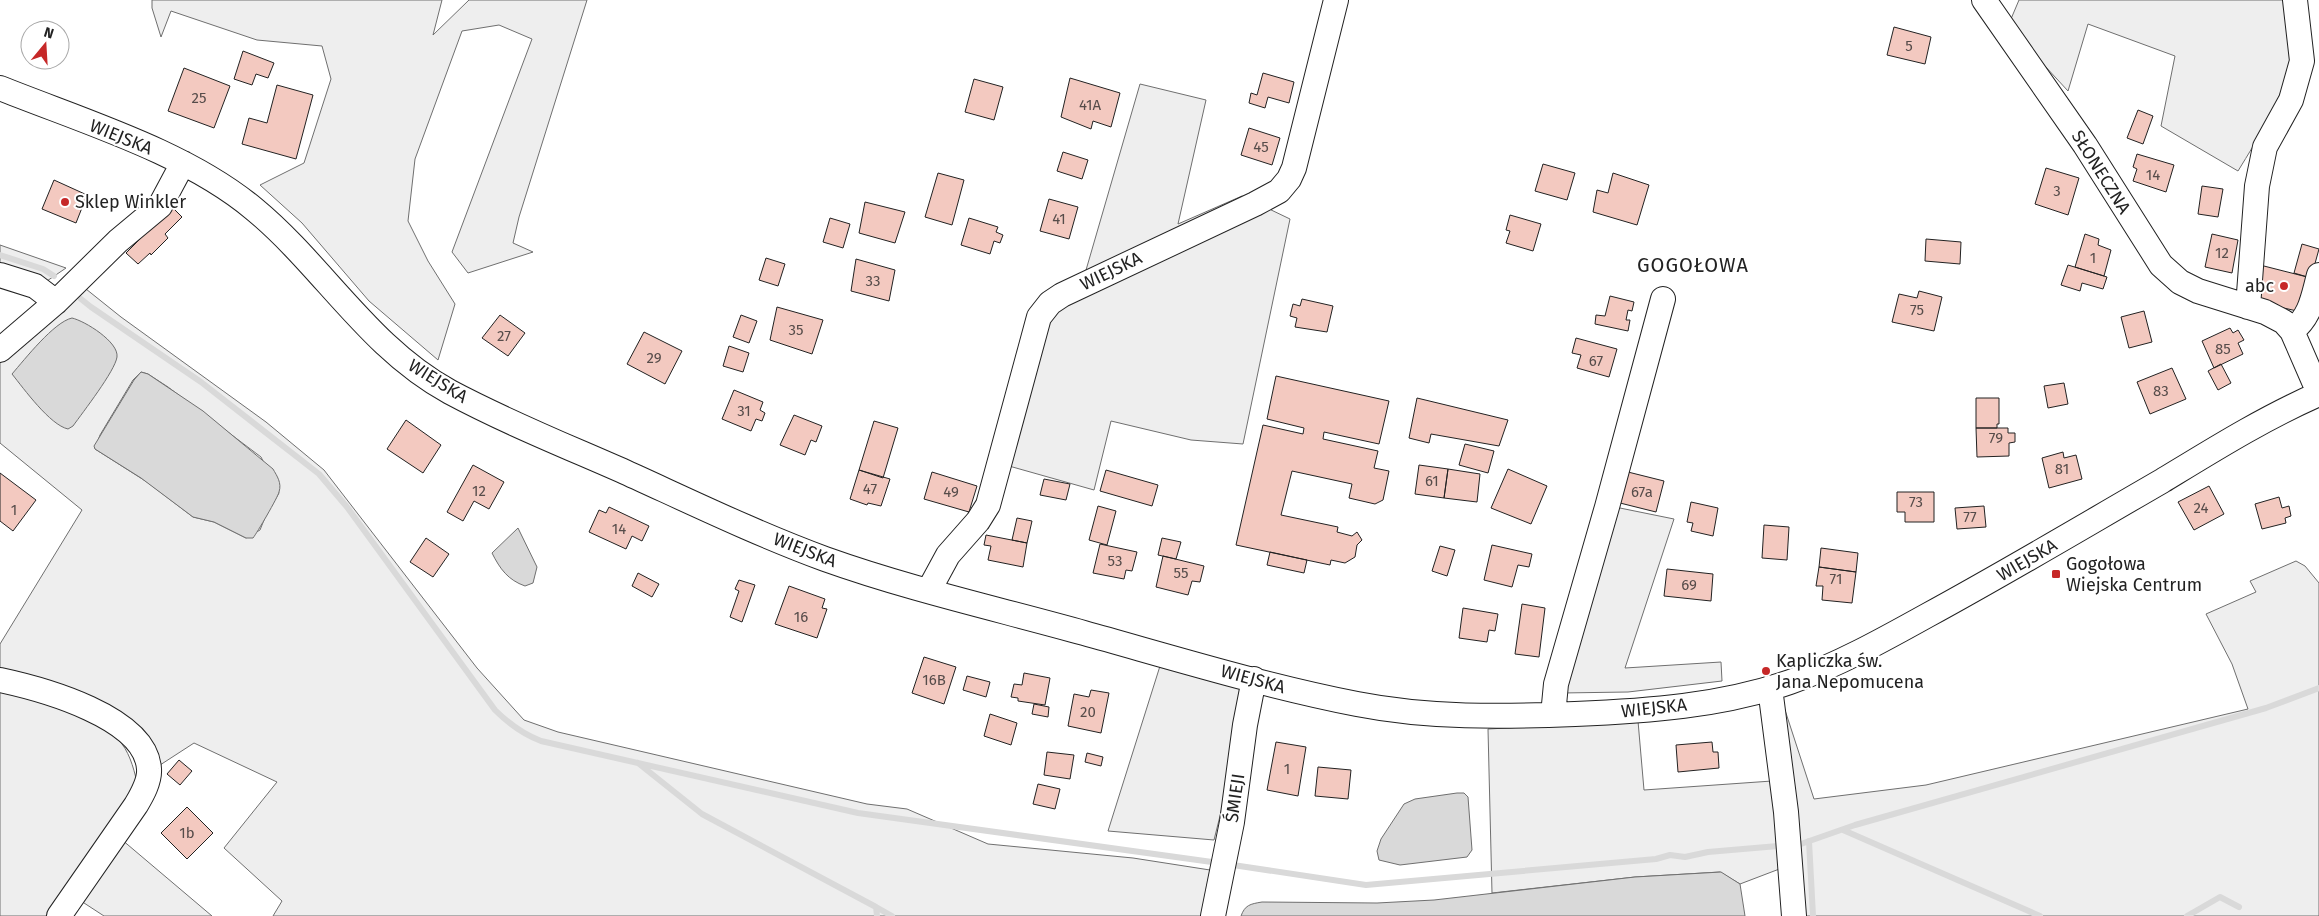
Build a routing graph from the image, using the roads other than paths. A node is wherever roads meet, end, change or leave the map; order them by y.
1 (1336, 0) edge
2 (1984, 0) edge
3 (2295, 0) edge
4 (0, 88) edge
5 (183, 163) junction
6 (0, 275) edge
7 (2319, 276) edge
8 (1663, 299) dead end
9 (56, 302) junction
10 (2248, 307) junction
11 (2292, 330) junction
12 (0, 350) edge
13 (2319, 394) edge
14 (930, 590) junction
15 (1254, 679) junction
16 (0, 680) edge
17 (1770, 688) junction
18 (1553, 715) junction
19 (59, 916) edge
20 (1213, 916) edge
21 (1794, 916) edge

1 - 14 street, WIEJSKA
2 - 10 street, SŁONECZNA
3 - 10 street
4 - 5 street, WIEJSKA
5 - 9 street
5 - 14 street, WIEJSKA
6 - 9 street
7 - 11 street
8 - 18 street
9 - 12 street
10 - 11 street, SŁONECZNA
11 - 13 street
13 - 17 street, WIEJSKA
14 - 15 street, WIEJSKA
15 - 18 street, WIEJSKA
15 - 20 street, ŚMIEJI
16 - 19 street
17 - 18 street, WIEJSKA
17 - 21 street

